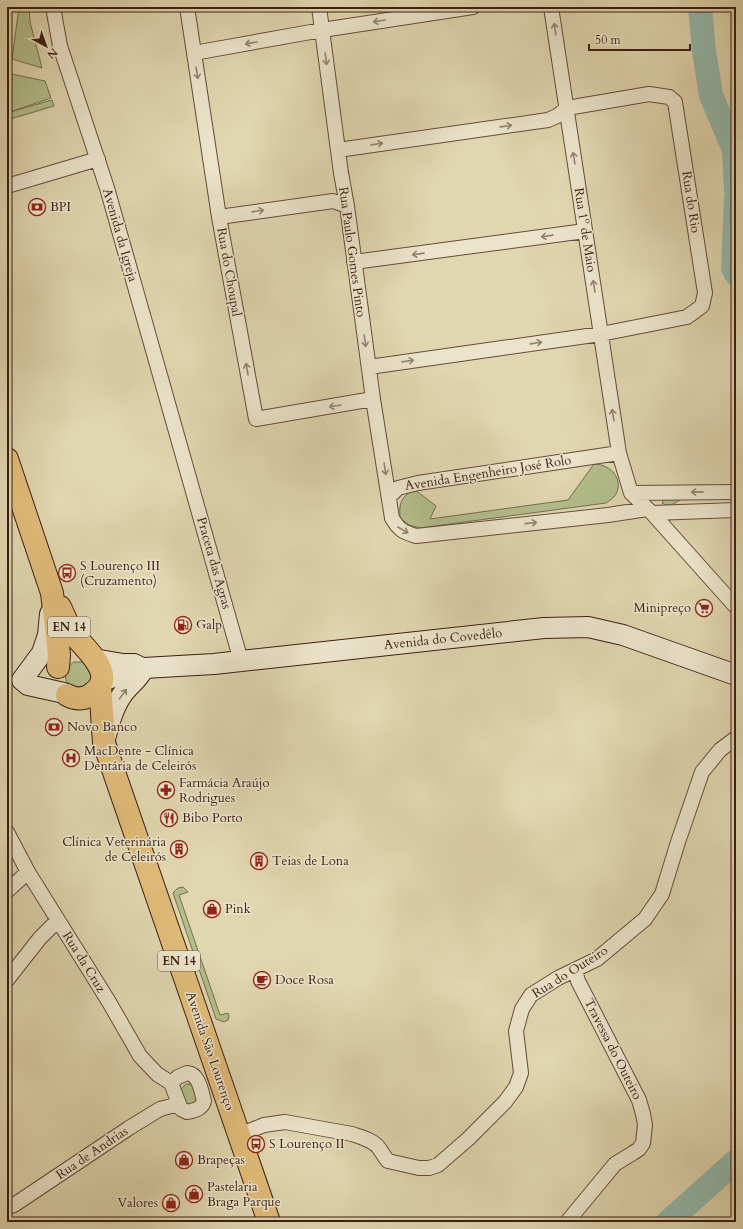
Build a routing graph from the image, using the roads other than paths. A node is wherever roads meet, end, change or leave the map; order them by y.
1 (53, 7) edge
2 (187, 7) edge
3 (319, 7) edge
4 (473, 7) edge
5 (551, 7) edge
6 (322, 30) junction
7 (194, 53) junction
8 (567, 108) junction
9 (338, 150) junction
10 (98, 158) junction
11 (7, 186) edge
12 (347, 206) junction
13 (219, 217) junction
14 (585, 231) junction
15 (354, 262) junction
16 (601, 334) junction
17 (369, 367) junction
18 (373, 399) junction
19 (619, 453) junction
20 (7, 459) edge
21 (185, 465) joint
22 (736, 492) edge
23 (631, 493) junction
24 (389, 497) junction
25 (736, 510) edge
26 (650, 511) junction
27 (52, 593) junction
28 (736, 607) edge
29 (93, 657) junction
30 (241, 661) junction
31 (57, 668) junction
32 (144, 668) junction
33 (736, 675) edge
34 (14, 682) edge
35 (101, 683) junction
36 (66, 694) junction
37 (736, 738) edge
38 (104, 743) junction
39 (7, 832) edge
40 (28, 872) junction
41 (7, 891) edge
42 (58, 920) junction
43 (575, 970) junction
44 (7, 980) edge
45 (220, 1082) junction
46 (171, 1083) junction
47 (200, 1088) junction
48 (179, 1104) junction
49 (239, 1135) junction
50 (7, 1207) edge
51 (269, 1222) edge
52 (567, 1222) edge

1 - 10 street, Avenida da Igreja
2 - 7 street, Rua do Choupal
3 - 6 street, Rua Paulo Gomes Pinto
4 -> 6 street
8 -> 5 street, Rua 1º de Maio
6 -> 7 street
6 -> 9 street, Rua Paulo Gomes Pinto
7 -> 13 street, Rua do Choupal
9 -> 8 street
14 -> 8 street, Rua 1º de Maio
8 - 16 street, Rua do Rio
9 - 12 street, Rua Paulo Gomes Pinto
10 - 11 street
10 - 21 street, Avenida da Igreja
13 -> 12 street
12 - 15 street, Rua Paulo Gomes Pinto
18 -> 13 street, Rua do Choupal
14 -> 15 street
16 -> 14 street, Rua 1º de Maio
15 -> 17 street, Rua Paulo Gomes Pinto
17 -> 16 street, Rua do Rio
19 -> 16 street, Rua 1º de Maio
17 - 18 street, Rua Paulo Gomes Pinto
18 -> 24 street, Rua Paulo Gomes Pinto
19 - 23 street
19 - 24 street, Avenida Engenheiro José Rolo
20 - 27 main road, EN 14
21 - 30 street, Praceta das Agras
22 -> 23 street
23 - 26 street
24 -> 26 street, Avenida Engenheiro José Rolo
25 - 26 street, Avenida Engenheiro José Rolo
26 - 28 street
27 - 29 main road, EN 14
27 - 31 main road, EN 14
27 - 34 street
29 - 31 main road, EN 14
29 - 32 street
29 - 35 main road, EN 14
30 - 32 street, Avenida do Covedêlo
30 - 33 street, Avenida do Covedêlo
31 - 34 street
31 - 36 main road, EN 14
32 - 35 street
38 -> 32 street
34 - 36 street
35 - 36 main road
35 - 38 main road, EN 14
36 - 38 main road, EN 14
37 - 43 street, Rua do Outeiro
38 - 45 main road, Avenida São Lourenço / EN 14
39 - 40 street, Rua da Cruz
40 - 41 street
40 - 42 street, Rua da Cruz
42 - 44 street
42 - 46 street, Rua da Cruz
43 - 49 street, Rua do Outeiro
43 - 52 street, Travessa do Outeiro
45 - 47 street
45 - 49 main road, Avenida São Lourenço / EN 14
46 - 47 street
46 - 48 street
47 - 48 street
48 - 50 street, Rua de Andrias
49 - 51 main road, Avenida São Lourenço / EN 14

